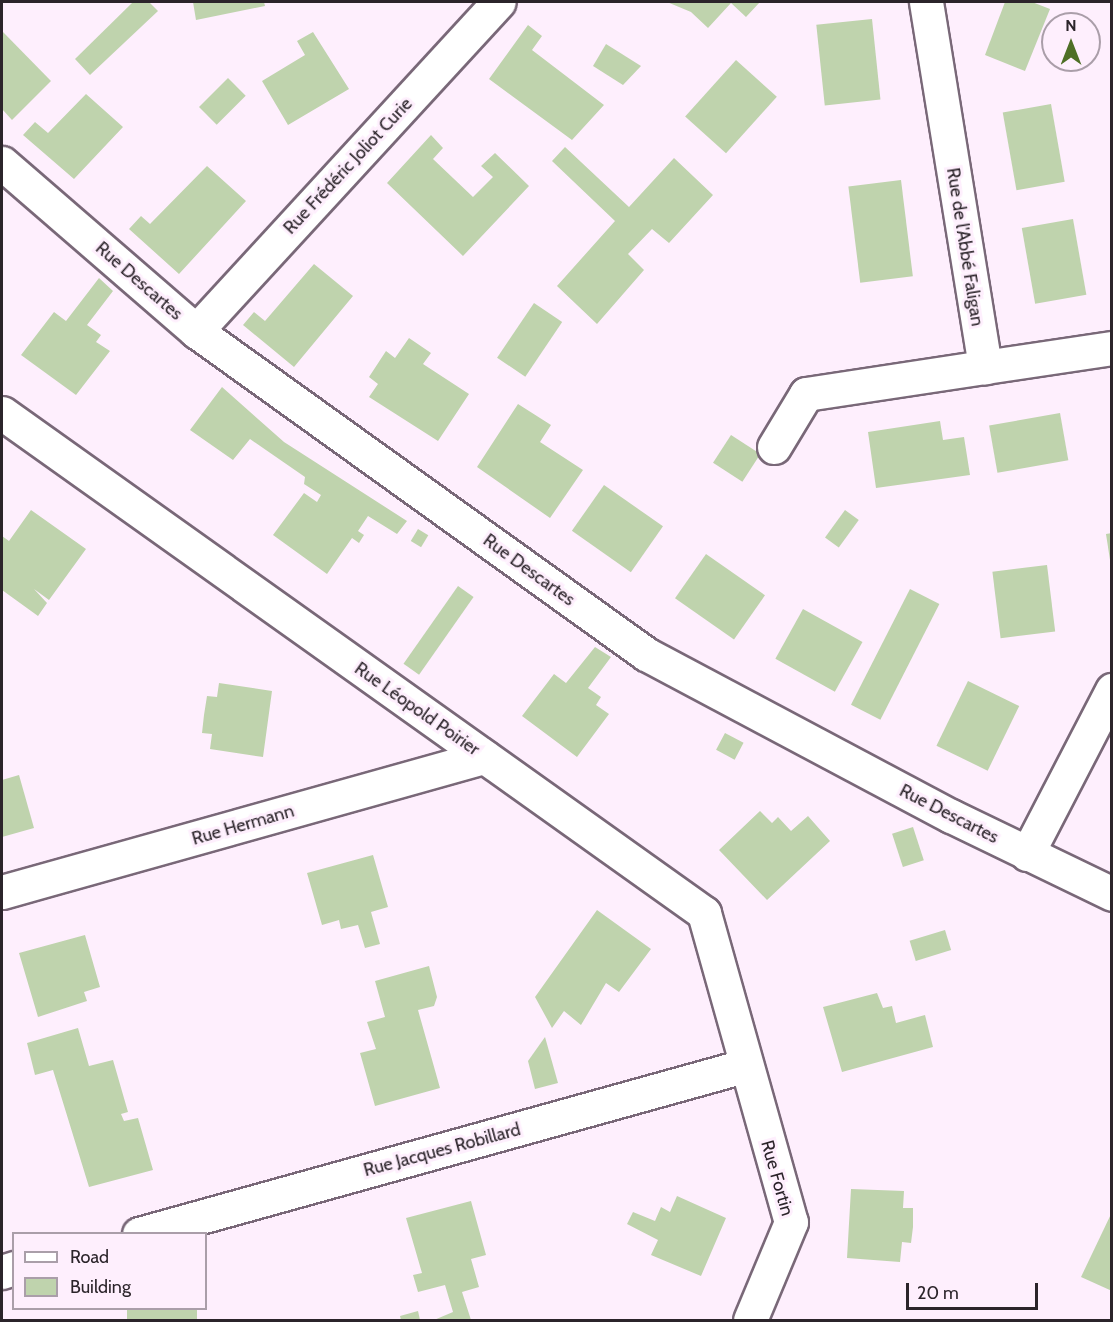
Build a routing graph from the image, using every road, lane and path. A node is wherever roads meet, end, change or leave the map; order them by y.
1 (500, 2) edge
2 (926, 2) edge
3 (2, 163) edge
4 (196, 331) junction
5 (1112, 348) edge
6 (985, 367) junction
7 (2, 413) edge
8 (774, 447) dead end
9 (1112, 690) edge
10 (484, 757) junction
11 (1027, 854) junction
12 (2, 892) edge
13 (1112, 894) edge
14 (744, 1066) junction
15 (143, 1232) edge
16 (750, 1320) edge

1 - 4 street, Rue Frédéric Joliot Curie
2 - 6 street, Rue de l'Abbé Faligan
3 - 4 street, Rue Descartes
4 - 11 street, Rue Descartes
5 - 6 street
6 - 8 street
7 - 10 street, Rue Léopold Poirier
9 - 11 street
10 - 12 street, Rue Hermann
10 - 14 street, Rue Léopold Poirier
11 - 13 street, Rue Descartes
14 - 15 street, Rue Jacques Robillard
14 - 16 street, Rue Fortin

